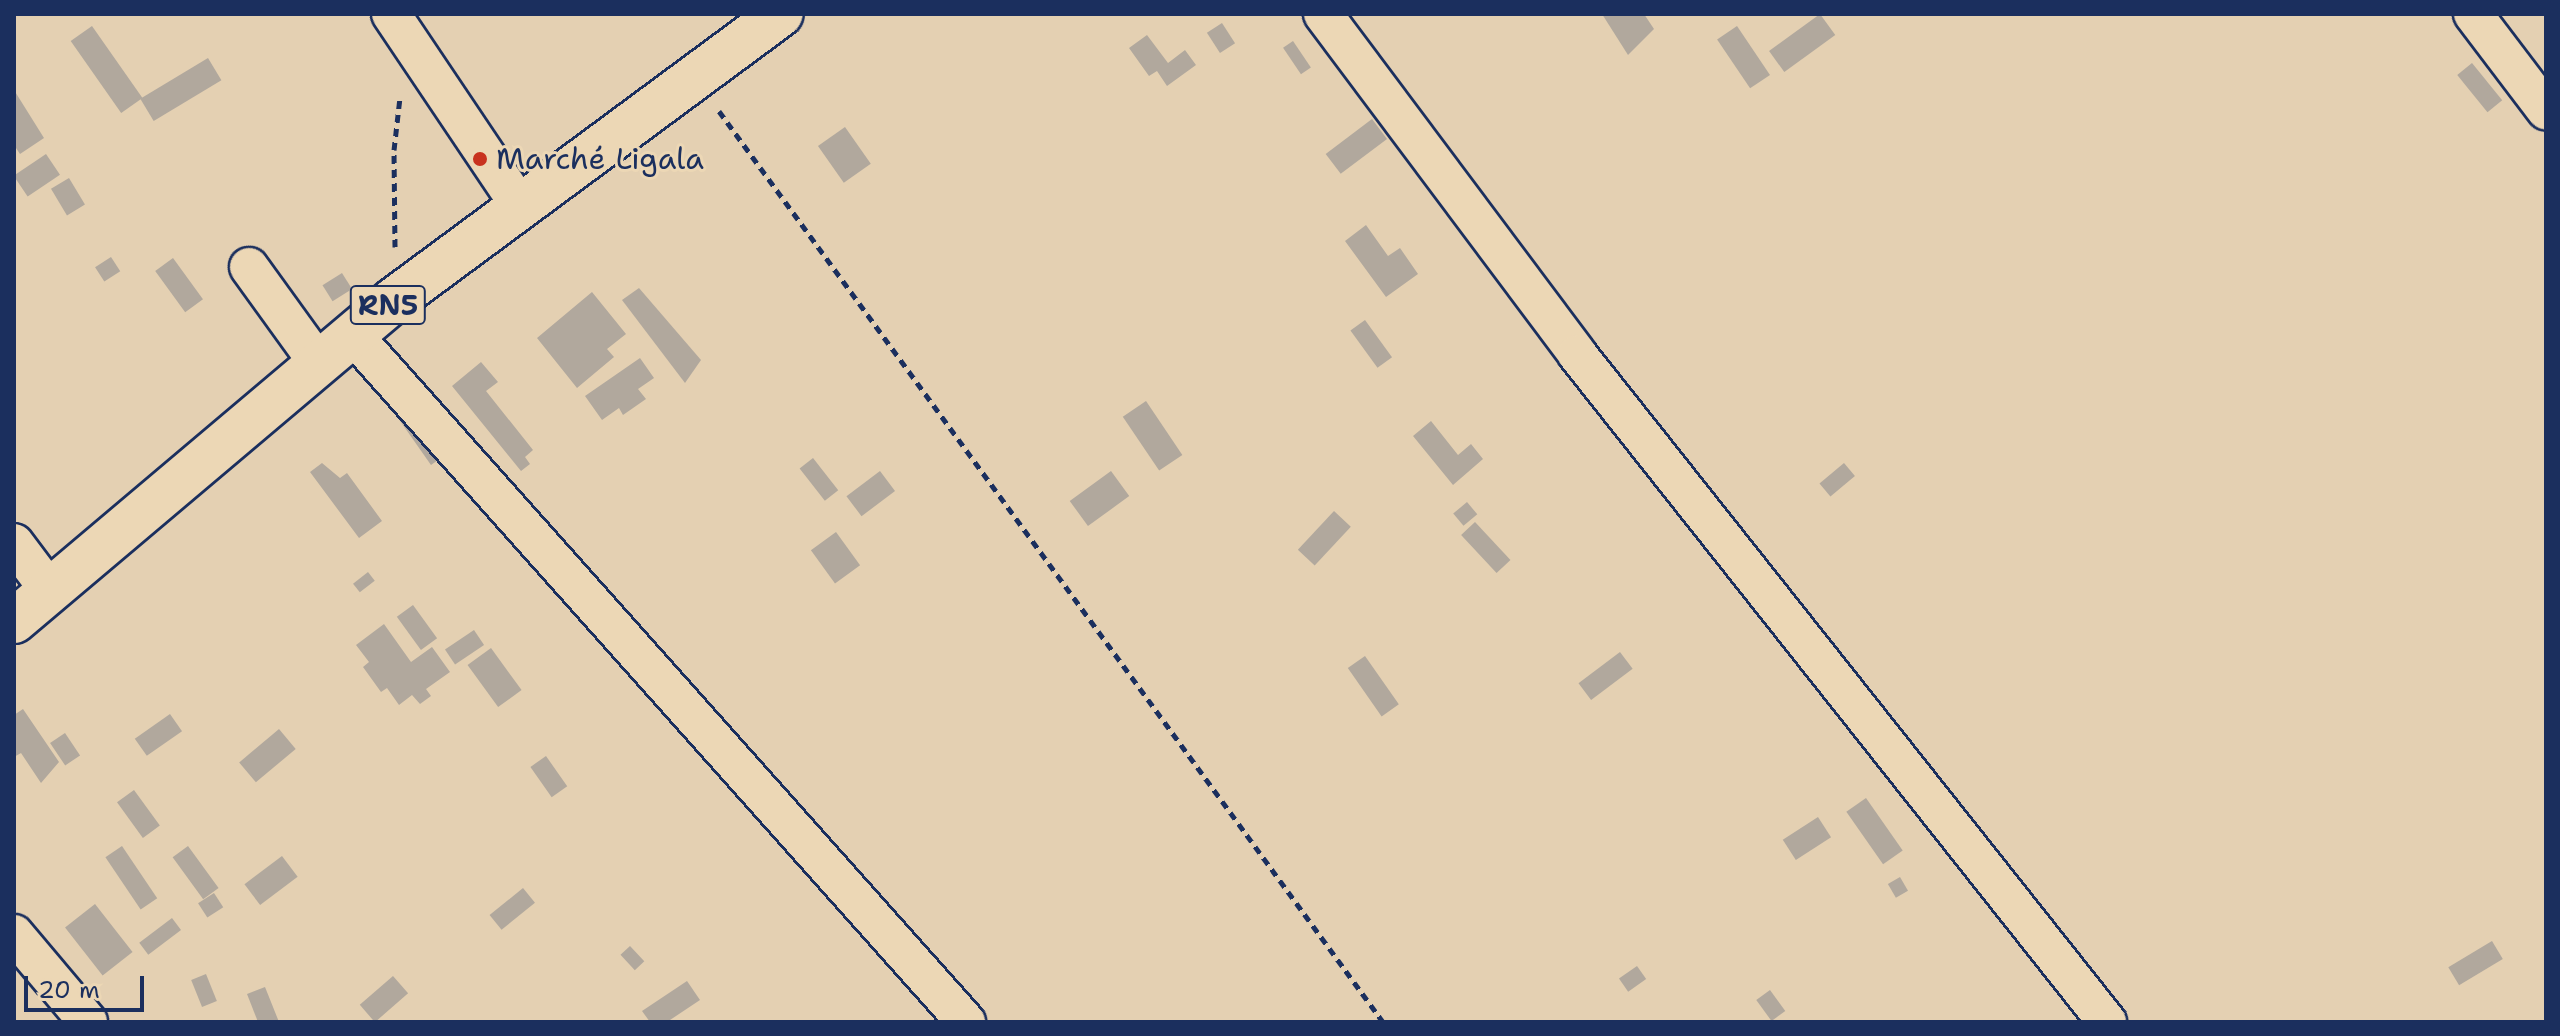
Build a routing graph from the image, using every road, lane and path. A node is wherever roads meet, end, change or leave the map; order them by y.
1 (391, 14) edge
2 (781, 14) edge
3 (1323, 14) edge
4 (2473, 14) edge
5 (413, 46) junction
6 (694, 78) junction
7 (2546, 110) edge
8 (520, 206) junction
9 (249, 267) dead end
10 (394, 300) junction
11 (353, 335) junction
12 (319, 364) junction
13 (14, 543) edge
14 (50, 591) junction
15 (14, 621) edge
16 (14, 934) edge
17 (88, 1022) edge
18 (966, 1022) edge
19 (1383, 1022) edge
20 (2107, 1022) edge

1 - 5 street
2 - 6 highway, RN5
3 - 20 street
4 - 7 street
5 - 8 street
5 - 10 path
6 - 8 highway, RN5
6 - 19 path
8 - 10 highway, RN5
9 - 12 street
10 - 11 highway, RN5
11 - 12 highway, RN5
11 - 18 street
12 - 14 highway, RN5
13 - 14 street
14 - 15 highway, RN5
16 - 17 street

